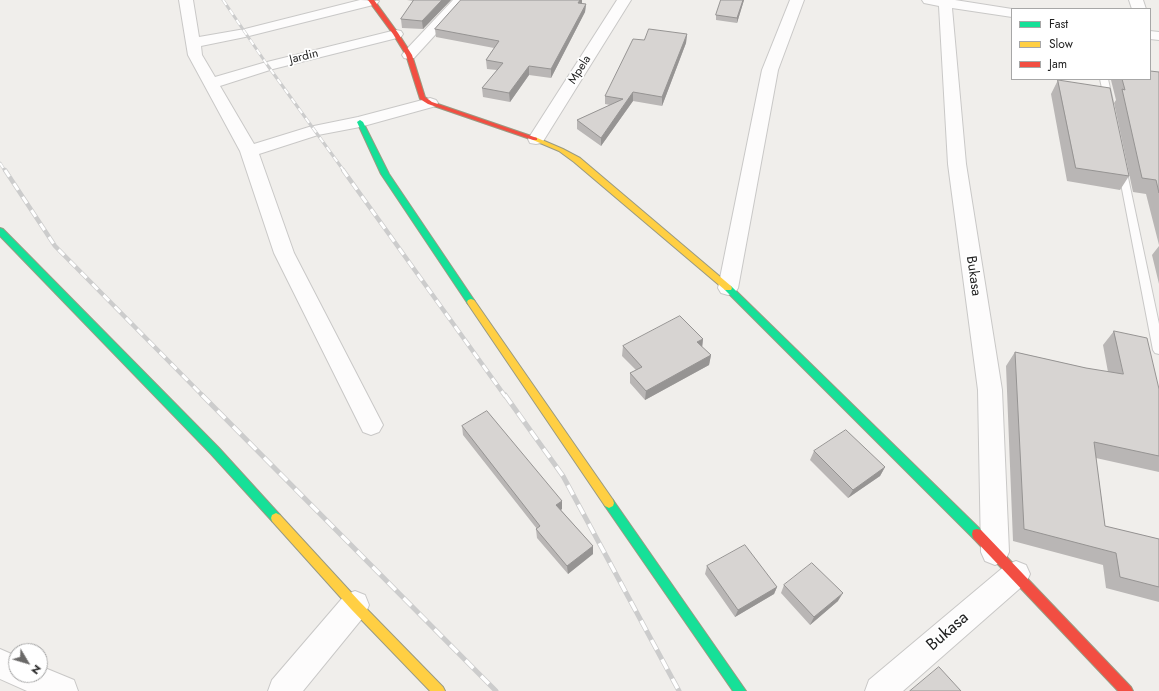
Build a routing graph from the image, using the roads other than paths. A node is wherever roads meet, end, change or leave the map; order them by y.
1 (186, 0) edge
2 (372, 0) edge
3 (460, 0) edge
4 (624, 0) edge
5 (797, 0) edge
6 (939, 1) edge
7 (1011, 13) edge
8 (396, 34) junction
9 (193, 43) junction
10 (409, 55) junction
11 (1104, 80) edge
12 (212, 83) junction
13 (430, 103) junction
14 (1110, 110) edge
15 (360, 122) junction
16 (536, 139) junction
17 (249, 151) junction
18 (1120, 156) edge
19 (0, 231) edge
20 (728, 288) junction
21 (1159, 350) edge
22 (371, 425) dead end
23 (995, 552) junction
24 (1016, 574) junction
25 (355, 605) junction
26 (44, 683) edge
27 (63, 691) edge
28 (283, 691) edge
29 (439, 691) edge
30 (740, 691) edge
31 (880, 691) edge
32 (1127, 691) edge

1 - 9 street
2 - 8 street
2 - 9 street
3 - 10 street
4 - 16 street, Mpela
5 - 20 street
6 - 7 street
6 - 23 street, Bukasa
8 - 10 street
8 - 12 street, Jardin
9 - 12 street
10 - 13 street
11 - 14 lane
12 - 17 street
13 - 15 street
13 - 16 street
15 - 17 street
15 - 30 street
16 - 20 street
17 - 22 street
18 - 21 lane
19 - 25 street
20 - 23 street
23 - 24 street
24 - 31 street, Bukasa
24 - 32 street
25 - 28 street
25 - 29 street
26 - 27 street

